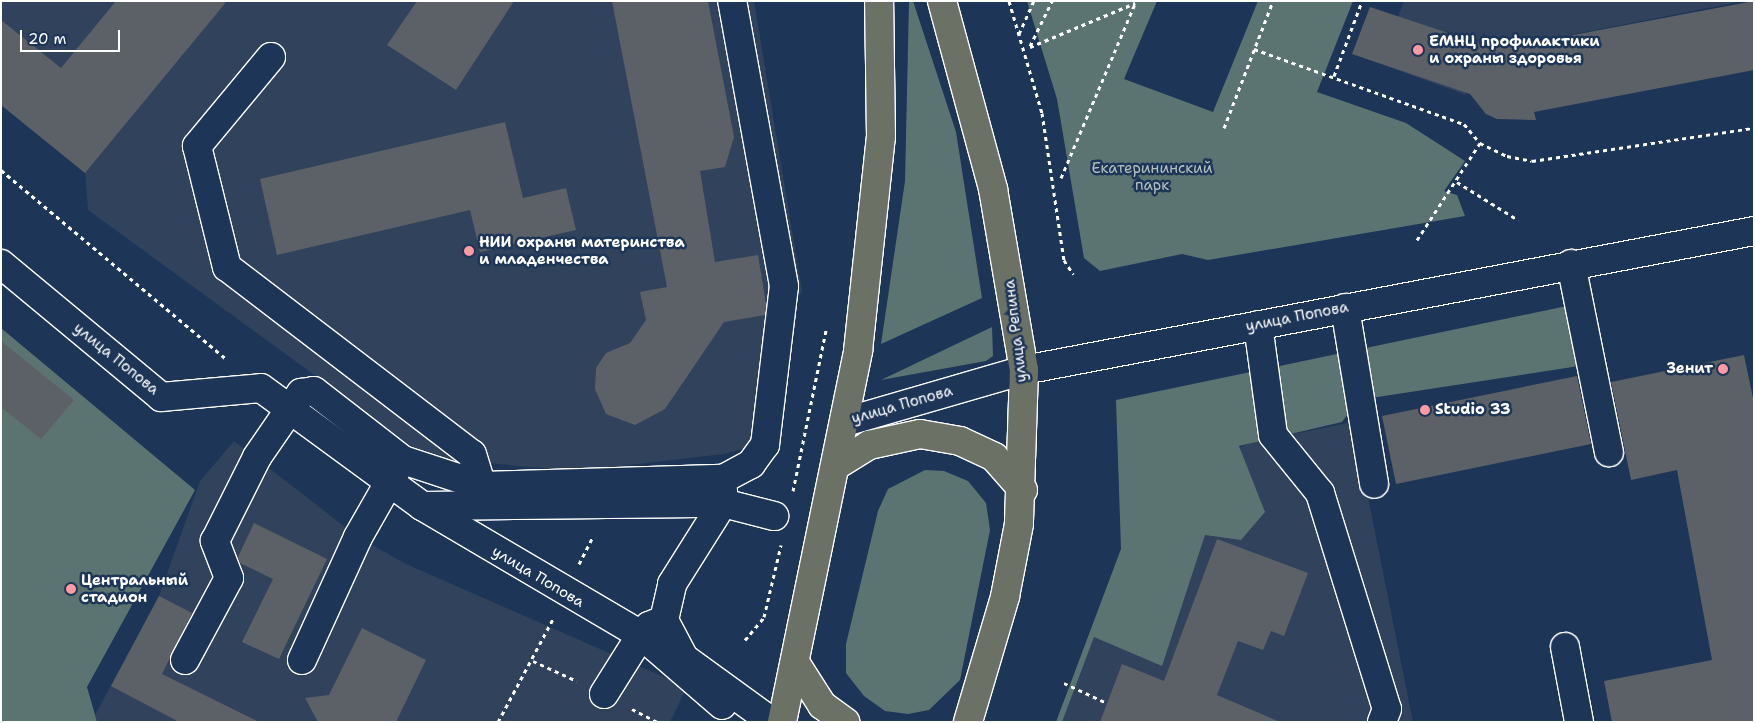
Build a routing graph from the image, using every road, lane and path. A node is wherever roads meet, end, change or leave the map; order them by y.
1 (732, 1) edge
2 (878, 1) edge
3 (942, 1) edge
4 (1009, 1) edge
5 (1034, 1) edge
6 (1052, 1) edge
7 (1273, 1) edge
8 (1362, 1) edge
9 (1136, 2) edge
10 (1019, 34) junction
11 (1254, 49) junction
12 (271, 57) dead end
13 (1334, 76) junction
14 (1224, 128) dead end
15 (1754, 128) edge
16 (1480, 143) junction
17 (1, 170) edge
18 (1061, 178) dead end
19 (1457, 182) junction
20 (1518, 220) dead end
21 (1754, 230) edge
22 (1417, 240) dead end
23 (1, 264) edge
24 (1571, 264) junction
25 (1073, 274) dead end
26 (1346, 308) junction
27 (828, 320) dead end
28 (1258, 325) junction
29 (1024, 370) junction
30 (261, 388) junction
31 (290, 410) junction
32 (845, 422) junction
33 (1609, 452) dead end
34 (403, 460) junction
35 (837, 465) junction
36 (389, 482) junction
37 (1374, 484) dead end
38 (482, 486) junction
39 (1023, 490) junction
40 (723, 491) junction
41 (792, 494) dead end
42 (422, 506) junction
43 (774, 516) dead end
44 (782, 542) dead end
45 (664, 620) junction
46 (641, 635) junction
47 (745, 640) dead end
48 (1565, 646) dead end
49 (185, 660) dead end
50 (302, 660) dead end
51 (796, 664) junction
52 (1064, 684) dead end
53 (604, 694) dead end
54 (1107, 703) dead end
55 (722, 705) dead end
56 (967, 720) edge
57 (772, 722) edge
58 (782, 722) edge
59 (845, 722) edge
60 (1382, 722) edge
61 (1579, 722) edge

1 - 40 street
2 - 32 main road
3 - 29 main road, улица Репина
4 - 10 path
5 - 10 path
6 - 9 path
7 - 11 path
8 - 13 path
9 - 18 path
10 - 25 path
11 - 13 path
11 - 14 path
12 - 38 street
13 - 16 path
15 - 16 path
16 - 19 path
17 - 30 path
19 - 20 path
19 - 22 path
21 - 24 street, улица Попова
23 - 30 street, улица Попова
24 - 26 street, улица Попова
24 - 33 street
26 - 28 street, улица Попова
26 - 37 street
27 - 41 path
28 - 29 street, улица Попова
28 - 60 street
29 - 32 street, улица Попова
29 - 39 main road, улица Репина
30 - 31 street, улица Попова
31 - 34 street
31 - 36 street, улица Попова
31 - 49 street
32 - 35 main road
34 - 36 street
34 - 38 street
35 - 39 main road
35 - 51 main road
36 - 42 street, улица Попова
36 - 50 street
38 - 40 street
39 - 56 main road, улица Репина
40 - 42 street
40 - 43 street
40 - 45 street
42 - 46 street, улица Попова
44 - 47 path
45 - 46 street
45 - 57 street
46 - 53 street
46 - 55 street, улица Попова
48 - 61 street
51 - 58 main road
51 - 59 main road
52 - 54 path

